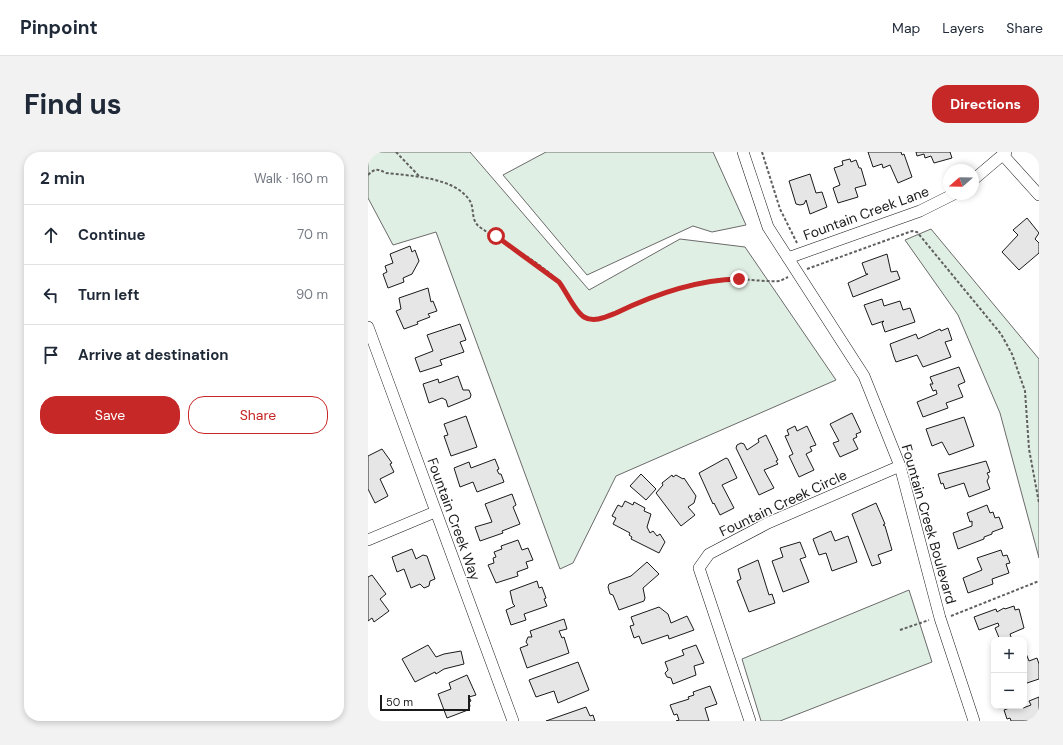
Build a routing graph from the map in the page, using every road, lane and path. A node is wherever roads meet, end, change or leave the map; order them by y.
1 (396, 152) edge
2 (743, 152) edge
3 (762, 152) edge
4 (1004, 154) edge
5 (368, 175) edge
6 (979, 175) edge
7 (420, 177) junction
8 (1039, 195) edge
9 (943, 200) edge
10 (804, 252) junction
11 (788, 258) junction
12 (780, 281) dead end
13 (368, 327) edge
14 (900, 466) junction
15 (1039, 503) edge
16 (435, 512) junction
17 (368, 540) edge
18 (1039, 581) edge
19 (940, 618) junction
20 (900, 630) dead end
21 (513, 721) edge
22 (750, 721) edge
23 (974, 721) edge

1 - 7 path
2 - 11 street, Fountain Creek Boulevard
3 - 10 path
4 - 6 street
4 - 8 street
5 - 7 path
7 - 12 path
9 - 10 street, Fountain Creek Lane
10 - 11 street, Fountain Creek Lane
10 - 15 path
11 - 14 street, Fountain Creek Boulevard
13 - 16 street, Fountain Creek Way
14 - 19 street, Fountain Creek Boulevard
14 - 22 street, Fountain Creek Circle
16 - 17 street
16 - 21 street, Fountain Creek Way
18 - 19 path
19 - 20 path
19 - 23 street, Fountain Creek Boulevard

